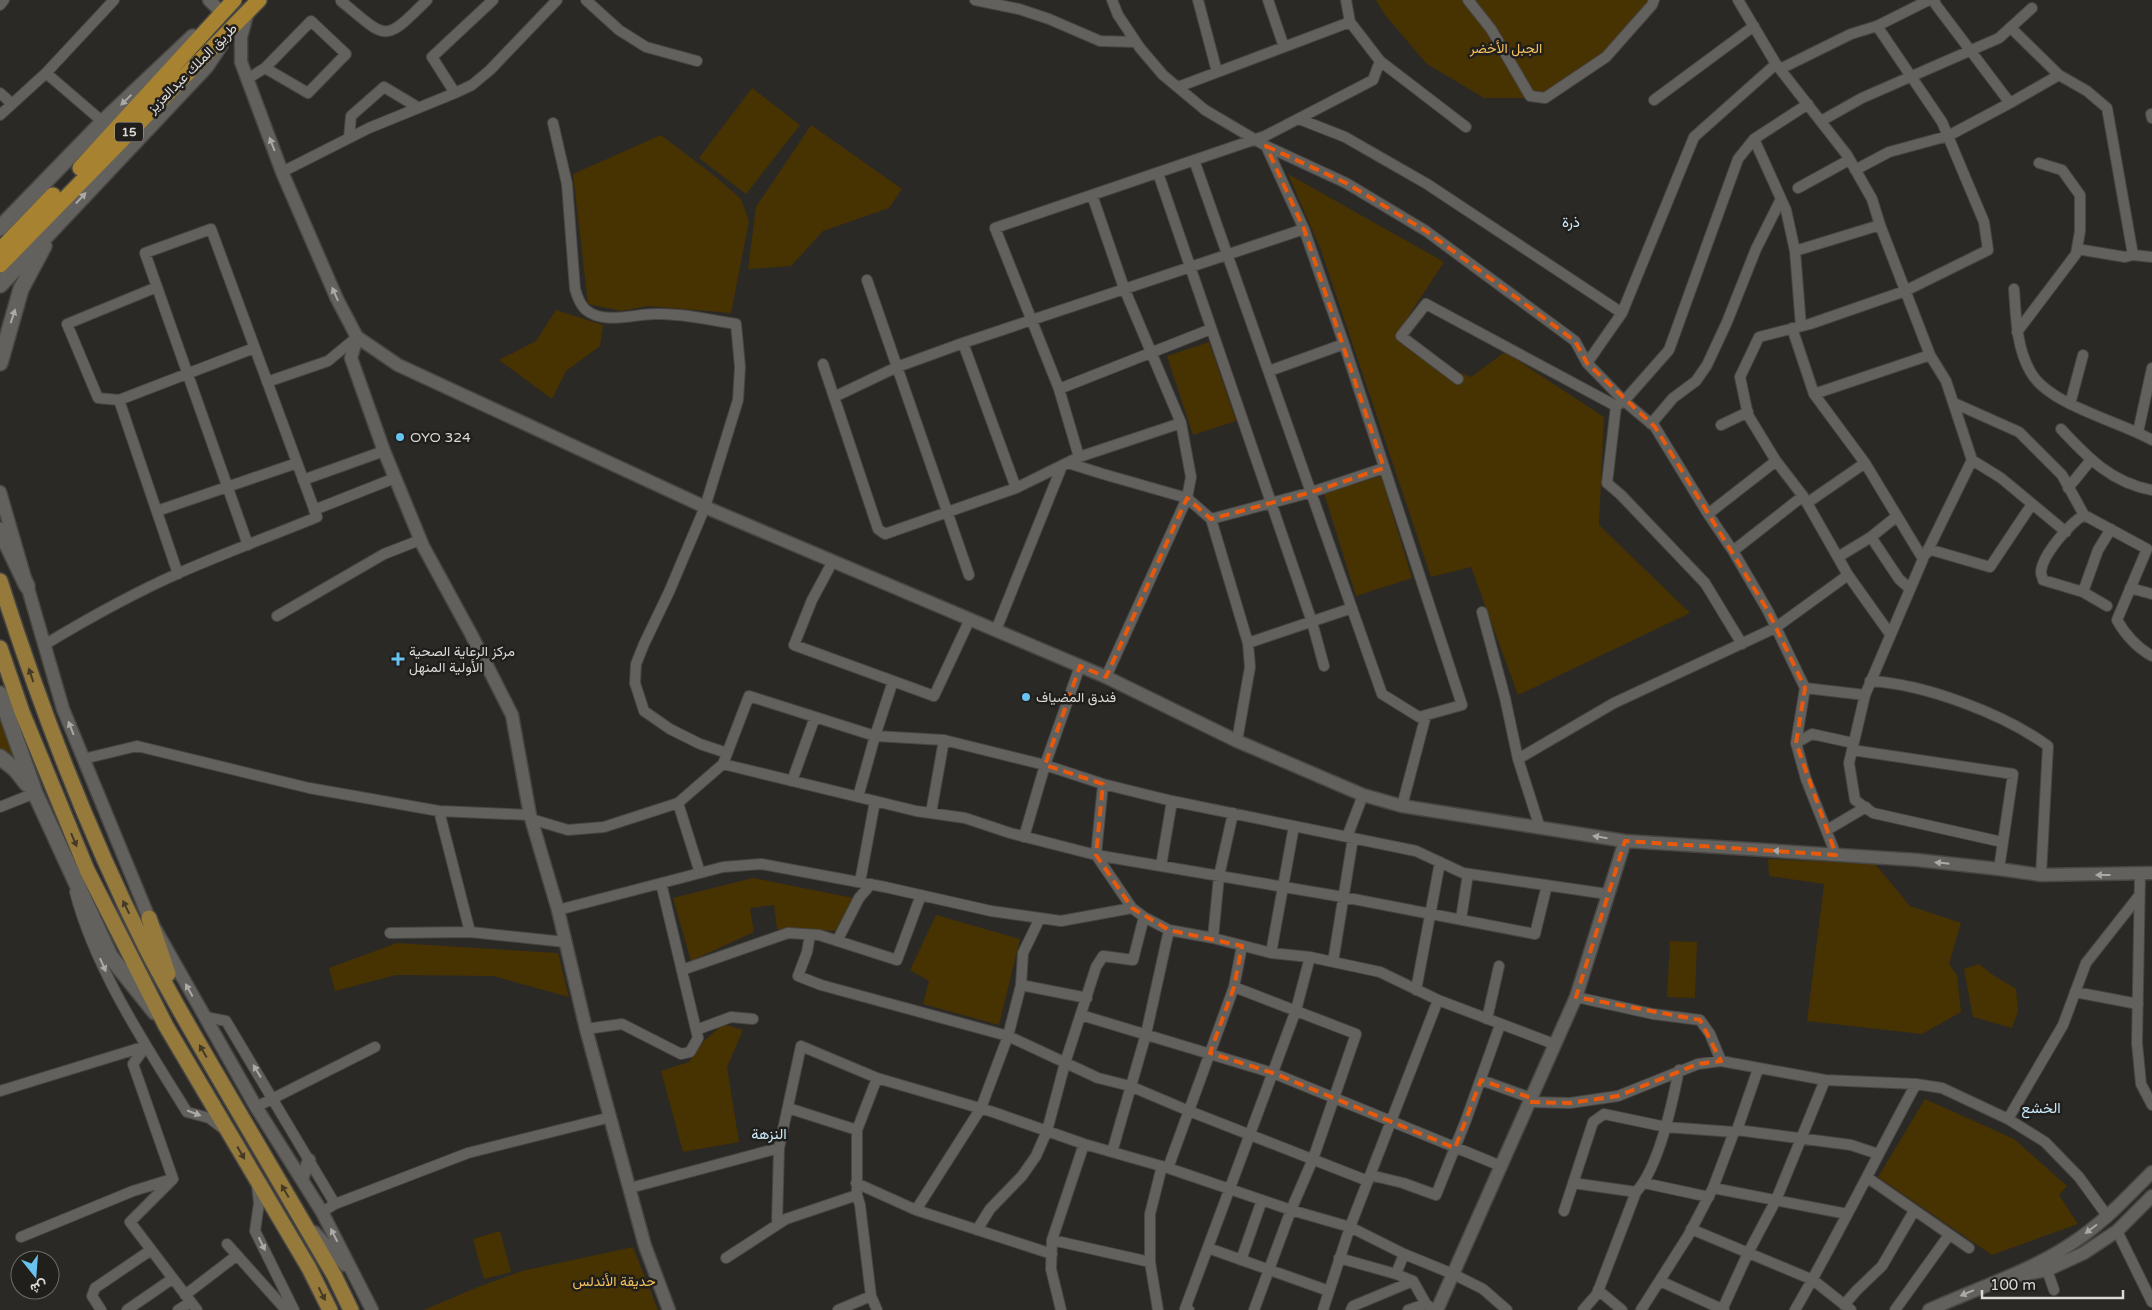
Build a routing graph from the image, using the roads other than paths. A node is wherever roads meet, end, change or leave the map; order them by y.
1 (4, 0) edge
2 (114, 0) edge
3 (208, 0) edge
4 (234, 0) edge
5 (427, 0) edge
6 (492, 0) edge
7 (557, 0) edge
8 (586, 0) edge
9 (975, 0) edge
10 (1112, 0) edge
11 (1198, 0) edge
12 (1268, 0) edge
13 (1346, 0) edge
14 (1468, 0) edge
15 (1654, 0) edge
16 (1738, 0) edge
17 (1929, 0) edge
18 (1934, 0) edge
19 (341, 1) dead end
20 (0, 5) edge
21 (254, 5) edge
22 (2032, 8) dead end
23 (218, 17) junction
24 (1350, 22) junction
25 (234, 26) junction
26 (1754, 26) junction
27 (1877, 26) junction
28 (2010, 28) junction
29 (1136, 42) junction
30 (1284, 47) junction
31 (1972, 52) junction
32 (697, 61) dead end
33 (1380, 61) junction
34 (1778, 66) junction
35 (265, 68) junction
36 (1217, 72) junction
37 (46, 73) junction
38 (2059, 75) junction
39 (1911, 76) junction
40 (247, 79) junction
41 (1178, 87) junction
42 (0, 93) edge
43 (456, 93) junction
44 (1654, 100) dead end
45 (11, 103) junction
46 (2010, 103) junction
47 (1808, 104) junction
48 (419, 108) junction
49 (0, 115) edge
50 (1298, 119) junction
51 (1820, 121) junction
52 (103, 122) junction
53 (553, 123) dead end
54 (1466, 127) dead end
55 (1948, 136) junction
56 (349, 138) junction
57 (1754, 139) junction
58 (1255, 140) junction
59 (1266, 146) junction
60 (1194, 160) junction
61 (1850, 160) junction
62 (2039, 163) dead end
63 (1855, 170) junction
64 (282, 172) junction
65 (1158, 173) junction
66 (1798, 188) dead end
67 (1092, 195) junction
68 (1781, 199) junction
69 (61, 220) junction
70 (1880, 225) junction
71 (0, 228) edge
72 (1304, 230) junction
73 (2077, 249) junction
74 (0, 250) edge
75 (1796, 251) junction
76 (1228, 254) junction
77 (2133, 255) junction
78 (2152, 257) edge
79 (0, 265) edge
80 (1190, 266) junction
81 (867, 280) dead end
82 (0, 285) edge
83 (157, 287) junction
84 (1124, 288) junction
85 (2014, 289) dead end
86 (1905, 290) junction
87 (1622, 313) junction
88 (1031, 320) junction
89 (1796, 327) junction
90 (1211, 329) junction
91 (2017, 332) junction
92 (357, 337) junction
93 (962, 343) junction
94 (1344, 344) junction
95 (254, 348) junction
96 (1151, 352) junction
97 (1930, 355) junction
98 (2083, 355) dead end
99 (0, 363) edge
100 (1587, 363) junction
101 (823, 364) dead end
102 (897, 367) junction
103 (2152, 368) edge
104 (1269, 371) junction
105 (188, 374) junction
106 (1458, 378) dead end
107 (267, 382) junction
108 (1059, 389) junction
109 (1814, 394) junction
110 (834, 397) junction
111 (119, 400) junction
112 (1620, 403) junction
113 (1954, 403) junction
114 (2070, 404) junction
115 (1748, 412) junction
116 (1181, 423) junction
117 (1651, 424) junction
118 (1721, 425) dead end
119 (2061, 429) dead end
120 (2138, 432) junction
121 (2152, 440) edge
122 (384, 451) junction
123 (1079, 457) junction
124 (1972, 460) junction
125 (1776, 461) junction
126 (2090, 461) junction
127 (297, 463) junction
128 (1865, 463) junction
129 (1065, 464) junction
130 (1384, 468) junction
131 (395, 478) junction
132 (303, 480) junction
133 (227, 487) junction
134 (1016, 488) junction
135 (2068, 488) junction
136 (2152, 490) edge
137 (0, 492) edge
138 (1312, 492) junction
139 (1188, 498) junction
140 (1805, 500) junction
141 (1271, 504) junction
142 (2032, 504) junction
143 (705, 507) junction
144 (314, 510) junction
145 (157, 511) junction
146 (948, 512) junction
147 (1708, 514) junction
148 (1897, 516) junction
149 (2084, 516) junction
150 (1211, 519) junction
151 (2111, 529) junction
152 (0, 530) edge
153 (2066, 532) junction
154 (1871, 537) junction
155 (420, 540) junction
156 (248, 545) junction
157 (1928, 549) junction
158 (1733, 551) junction
159 (1838, 557) junction
160 (1923, 559) junction
161 (833, 562) junction
162 (178, 574) junction
163 (970, 575) dead end
164 (1848, 575) junction
165 (0, 581) edge
166 (27, 586) junction
167 (2130, 588) junction
168 (1910, 589) junction
169 (2083, 592) junction
170 (2152, 594) edge
171 (2107, 606) dead end
172 (1352, 608) junction
173 (1482, 612) dead end
174 (277, 616) dead end
175 (970, 619) junction
176 (1312, 622) junction
177 (1775, 628) junction
178 (996, 630) junction
179 (1890, 634) junction
180 (1248, 643) junction
181 (1742, 644) junction
182 (44, 646) junction
183 (0, 648) edge
184 (2152, 656) edge
185 (1080, 666) junction
186 (1324, 666) dead end
187 (1106, 677) junction
188 (893, 681) junction
189 (1870, 681) junction
190 (1804, 688) junction
191 (0, 694) edge
192 (1865, 694) junction
193 (1426, 715) junction
194 (815, 717) junction
195 (875, 736) junction
196 (944, 740) junction
197 (1237, 741) junction
198 (1796, 742) junction
199 (1852, 746) junction
200 (727, 753) junction
201 (0, 757) edge
202 (83, 759) junction
203 (1518, 759) junction
204 (723, 764) junction
205 (1045, 765) junction
206 (792, 781) junction
207 (1104, 784) junction
208 (35, 793) junction
209 (1363, 795) junction
210 (858, 797) junction
211 (875, 801) junction
212 (1172, 801) junction
213 (678, 803) junction
214 (1402, 806) junction
215 (0, 807) edge
216 (1866, 807) junction
217 (439, 811) junction
218 (930, 813) junction
219 (1233, 813) junction
220 (531, 817) junction
221 (1294, 826) junction
222 (1540, 828) junction
223 (1827, 830) junction
224 (1024, 836) junction
225 (1350, 837) junction
226 (1625, 842) junction
227 (2002, 842) junction
228 (1096, 855) junction
229 (1836, 855) junction
230 (1440, 862) junction
231 (1161, 866) junction
232 (1999, 868) junction
233 (69, 870) junction
234 (700, 872) junction
235 (1468, 874) junction
236 (2146, 874) edge
237 (2041, 875) junction
238 (1219, 876) junction
239 (661, 883) junction
240 (865, 883) junction
241 (1548, 885) junction
242 (1283, 887) junction
243 (1607, 894) junction
244 (921, 895) junction
245 (1343, 897) junction
246 (2138, 897) junction
247 (1132, 908) junction
248 (558, 910) junction
249 (1430, 913) junction
250 (1144, 917) junction
251 (149, 918) junction
252 (1040, 918) junction
253 (1461, 919) junction
254 (1169, 930) junction
255 (470, 932) junction
256 (390, 934) dead end
257 (810, 935) junction
258 (1213, 938) junction
259 (837, 941) junction
260 (565, 942) junction
261 (1242, 946) junction
262 (1271, 953) junction
263 (1310, 957) junction
264 (1333, 962) junction
265 (1499, 966) dead end
266 (682, 970) junction
267 (1021, 985) junction
268 (1234, 987) junction
269 (1416, 990) junction
270 (2076, 992) junction
271 (1576, 997) junction
272 (1086, 998) junction
273 (1438, 1000) junction
274 (2138, 1004) junction
275 (1296, 1010) junction
276 (182, 1013) junction
277 (1081, 1015) junction
278 (205, 1017) junction
279 (753, 1019) dead end
280 (1487, 1019) junction
281 (1500, 1025) junction
282 (166, 1026) junction
283 (586, 1029) junction
284 (696, 1030) junction
285 (1146, 1034) junction
286 (1008, 1036) junction
287 (1554, 1044) junction
288 (146, 1046) junction
289 (375, 1047) dead end
290 (1210, 1053) junction
291 (1721, 1061) junction
292 (1065, 1063) junction
293 (1758, 1069) junction
294 (1680, 1070) junction
295 (1273, 1073) junction
296 (877, 1078) junction
297 (1481, 1080) junction
298 (1825, 1080) junction
299 (1916, 1084) junction
300 (1130, 1086) junction
301 (0, 1091) edge
302 (273, 1098) junction
303 (1334, 1098) junction
304 (1530, 1100) junction
305 (2152, 1105) edge
306 (256, 1107) junction
307 (788, 1108) junction
308 (981, 1108) junction
309 (1189, 1111) junction
310 (611, 1117) junction
311 (2008, 1120) junction
312 (1390, 1122) junction
313 (1666, 1127) junction
314 (857, 1130) junction
315 (1047, 1130) junction
316 (1735, 1131) junction
317 (229, 1134) junction
318 (1250, 1135) junction
319 (1802, 1137) junction
320 (1084, 1144) junction
321 (779, 1148) junction
322 (1454, 1148) junction
323 (1112, 1152) junction
324 (1878, 1154) junction
325 (1313, 1159) junction
326 (309, 1160) junction
327 (1501, 1166) junction
328 (1165, 1167) junction
329 (2152, 1172) edge
330 (173, 1178) junction
331 (1369, 1178) junction
332 (1868, 1178) junction
333 (302, 1179) junction
334 (256, 1180) junction
335 (856, 1183) junction
336 (1573, 1183) junction
337 (1644, 1183) junction
338 (630, 1188) junction
339 (1228, 1189) junction
340 (1636, 1192) junction
341 (1711, 1193) junction
342 (857, 1195) junction
343 (2152, 1196) edge
344 (1262, 1200) junction
345 (1776, 1200) junction
346 (335, 1204) junction
347 (916, 1210) junction
348 (1291, 1210) junction
349 (1564, 1211) dead end
350 (1914, 1211) junction
351 (322, 1212) junction
352 (1847, 1214) junction
353 (2108, 1217) junction
354 (301, 1219) junction
355 (777, 1224) junction
356 (1350, 1227) junction
357 (1690, 1229) junction
358 (977, 1230) junction
359 (2117, 1231) junction
360 (1949, 1235) junction
361 (21, 1237) dead end
362 (1052, 1240) junction
363 (227, 1244) dead end
364 (1208, 1248) junction
365 (1969, 1248) dead end
366 (150, 1250) junction
367 (1748, 1253) junction
368 (1052, 1254) junction
369 (1404, 1254) junction
370 (236, 1256) junction
371 (726, 1258) dead end
372 (1339, 1258) junction
373 (1241, 1260) junction
374 (1150, 1262) junction
375 (1269, 1270) junction
376 (2047, 1270) junction
377 (1396, 1274) junction
378 (1453, 1274) junction
379 (355, 1276) junction
380 (2006, 1277) junction
381 (172, 1279) junction
382 (1660, 1280) junction
383 (1813, 1280) junction
384 (1413, 1281) junction
385 (1598, 1290) junction
386 (2054, 1290) dead end
387 (1328, 1291) junction
388 (871, 1296) junction
389 (191, 1302) edge
390 (2152, 1302) edge
391 (1433, 1308) edge
392 (1848, 1308) edge
393 (101, 1310) edge
394 (127, 1310) edge
395 (178, 1310) edge
396 (286, 1310) edge
397 (294, 1310) edge
398 (330, 1310) edge
399 (351, 1310) edge
400 (372, 1310) edge
401 (668, 1310) edge
402 (838, 1310) edge
403 (878, 1310) edge
404 (1061, 1310) edge
405 (1158, 1310) edge
406 (1189, 1310) edge
407 (1254, 1310) edge
408 (1323, 1310) edge
409 (1351, 1310) edge
410 (1408, 1310) edge
411 (1507, 1310) edge
412 (1583, 1310) edge
413 (1622, 1310) edge
414 (1642, 1310) edge
415 (1723, 1310) edge
416 (1796, 1310) edge
417 (1895, 1310) edge
418 (1929, 1310) edge

1 - 20 street
2 - 37 street
3 - 23 street
4 - 23 highway, طريق الملك عبدالعزيز / 15
5 - 19 street
6 - 43 street
7 - 43 street
8 - 32 street
9 - 29 street
10 - 29 street
11 - 36 street
12 - 30 street
13 - 24 street
14 - 15 street
16 - 26 street
17 - 27 street
18 - 31 street
21 - 25 highway, طريق الملك عبدالعزيز / 15
21 - 40 street
22 - 28 street
23 -> 52 main road
23 - 74 highway, طريق الملك عبدالعزيز / 15
24 - 30 street
24 - 33 street
69 -> 25 main road
25 - 79 highway, طريق الملك عبدالعزيز / 15
26 - 34 street
26 - 44 street
27 - 34 street
27 - 39 street
28 - 31 street
28 - 38 street
29 - 41 street
30 - 36 street
31 - 39 street
31 - 46 street
33 - 50 street
33 - 54 street
34 - 47 street
34 - 87 street
35 - 35 street
35 - 40 street
36 - 41 street
37 - 45 street
37 - 52 street
38 - 46 street
38 - 77 street
39 - 51 street
39 - 55 street
64 -> 40 street
41 - 58 street
42 - 45 street
43 - 48 street
45 - 49 street
46 - 55 street
47 - 51 street
47 - 57 street
48 - 56 street
48 - 56 street
50 - 58 street
50 - 87 street
51 - 61 street
52 - 71 main road
53 - 143 street
55 - 63 street
55 - 86 street
56 - 64 street
57 - 68 street
57 - 112 street
58 - 59 street
58 - 60 street
59 - 72 street
59 - 100 street
60 - 65 street
60 - 76 street
61 - 63 street
61 - 66 street
62 - 73 street
63 - 70 street
92 -> 64 street
65 - 67 street
65 - 80 street
67 - 84 street
67 - 88 street
68 - 75 street
68 - 117 street
69 - 82 main road
99 -> 69 main road
70 - 75 street
70 - 86 street
72 - 76 street
72 - 94 street
73 - 77 street
73 - 91 street
75 - 89 street
76 - 80 street
76 - 104 street
77 - 78 street
80 - 84 street
80 - 90 street
81 - 102 street
83 - 95 street
83 - 105 street
83 - 111 street
84 - 88 street
84 - 96 street
85 - 91 street
86 - 89 street
86 - 97 street
87 - 100 street
88 - 93 street
88 - 108 street
89 - 109 street
89 - 115 street
90 - 96 street
90 - 141 street
91 - 114 street
92 - 107 street
92 - 122 street
92 - 143 street
93 - 102 street
93 - 134 street
94 - 104 street
94 - 130 street
95 - 105 street
95 - 107 street
96 - 108 street
96 - 116 street
97 - 109 street
97 - 113 street
98 - 114 street
100 - 112 street
101 - 110 street
102 - 110 street
102 - 146 street
103 - 120 street
104 - 138 street
105 - 111 street
105 - 133 street
106 - 112 street
107 - 127 street
108 - 123 street
109 - 128 street
110 - 146 street
111 - 145 street
112 - 117 street
112 - 181 street
113 - 124 street
113 - 135 street
114 - 120 street
115 - 118 street
115 - 125 street
116 - 123 street
116 - 139 street
117 - 147 street
119 - 126 street
120 - 121 street
122 - 131 street
122 - 132 street
123 - 129 street
124 - 142 street
124 - 157 street
125 - 140 street
125 - 147 street
126 - 135 street
126 - 136 street
127 - 132 street
127 - 133 street
128 - 140 street
128 - 148 street
129 - 134 street
129 - 139 street
129 - 178 street
130 - 138 street
130 - 193 street
131 - 144 street
131 - 155 street
132 - 144 street
133 - 145 street
133 - 156 street
134 - 146 street
135 - 149 street
137 - 166 street
138 - 141 street
138 - 172 street
139 - 150 street
139 - 187 street
140 - 158 street
140 - 159 street
141 - 150 street
141 - 176 street
142 - 153 street
142 - 157 street
143 - 161 street
143 - 200 street
144 - 156 street
145 - 162 street
146 - 163 street
147 - 158 street
148 - 154 street
148 - 160 street
149 - 151 street
149 - 153 street
150 - 180 street
151 - 167 street
151 - 169 street
152 - 166 main road
153 - 169 street
154 - 159 street
154 - 168 street
155 - 174 street
155 - 220 street
156 - 162 street
157 - 160 street
158 - 177 street
159 - 164 street
160 - 168 street
161 - 175 street
161 - 188 street
162 - 182 street
164 - 177 street
164 - 179 street
276 -> 165 main road
166 - 182 street
167 - 170 street
167 - 184 street
168 - 179 street
169 - 171 street
172 - 176 street
172 - 193 street
173 - 203 street
175 - 178 street
175 - 188 street
176 - 180 street
176 - 186 street
177 - 181 street
177 - 190 street
178 - 185 street
179 - 189 street
180 - 197 street
181 - 203 street
202 -> 182 street
183 -> 282 main road
185 - 187 street
185 - 205 street
187 - 197 street
188 - 195 street
189 - 192 street
189 - 237 street
190 - 192 street
190 - 198 street
191 - 208 main road
192 - 199 street
193 - 214 street
194 - 195 street
194 - 200 street
194 - 206 street
195 - 196 street
195 - 210 street
196 - 205 street
196 - 218 street
197 - 209 street
198 - 199 street
198 - 223 street
199 - 216 street
199 - 227 street
200 - 204 street
201 - 208 main road
202 - 217 street
202 - 251 street
203 - 222 street
204 - 206 street
204 - 213 street
205 - 207 street
205 - 224 street
206 - 210 street
207 - 212 street
207 - 228 street
208 - 215 street
208 - 233 main road
209 - 214 street
209 - 225 street
210 - 211 street
211 - 218 street
211 - 240 street
212 - 219 street
212 - 231 street
213 - 220 street
213 - 234 street
214 - 222 street
216 - 223 street
216 - 227 street
217 - 220 street
217 - 255 street
218 - 224 street
219 - 221 street
219 - 238 street
220 - 248 street
221 - 225 street
221 - 242 street
226 -> 222 street
223 - 229 street
224 - 228 street
225 - 230 street
225 - 245 street
229 -> 226 street
226 - 243 street
227 - 232 street
228 - 231 street
228 - 247 street
232 -> 229 street
230 - 235 street
230 - 249 street
231 - 238 street
232 - 237 street
233 - 282 main road
233 -> 288 street
234 - 239 street
234 - 240 street
235 - 241 street
235 - 253 street
236 -> 237 street
236 - 246 street
238 - 242 street
238 - 258 street
239 - 248 street
239 - 266 street
240 - 244 street
240 - 259 street
241 - 243 street
241 - 253 street
242 - 245 street
242 - 262 street
243 - 271 street
244 - 252 street
244 - 259 street
245 - 249 street
245 - 264 street
246 - 270 street
246 - 274 street
247 - 250 street
247 - 252 street
248 - 260 street
249 - 253 street
249 - 269 street
250 - 254 street
250 - 272 street
251 - 276 main road
278 -> 251 street
252 - 267 street
254 - 258 street
254 - 285 street
255 - 256 street
255 - 260 street
257 - 259 street
257 - 266 street
257 - 286 street
258 - 261 street
260 - 283 street
261 - 262 street
261 - 268 street
262 - 263 street
263 - 264 street
263 - 275 street
264 - 269 street
265 - 280 street
266 - 284 street
267 - 272 street
267 - 286 street
268 - 275 street
268 - 290 street
269 - 273 street
270 - 274 street
270 - 311 street
271 - 287 street
271 - 291 street
272 - 277 street
273 - 280 street
273 - 312 street
274 - 305 street
275 - 295 street
275 - 303 street
354 -> 276 main road
277 - 285 street
277 - 292 street
302 -> 278 street
278 - 306 street
279 - 284 street
280 - 281 street
281 - 287 street
281 - 297 street
282 - 317 main road
283 - 284 street
283 - 310 street
285 - 290 street
285 - 300 street
286 - 292 street
286 - 308 street
287 - 304 street
288 - 301 street
288 -> 317 street
288 - 330 street
289 - 302 street
290 - 295 street
290 - 309 street
291 - 293 street
291 - 294 street
292 - 300 street
292 - 315 street
293 - 298 street
293 - 316 street
294 - 304 street
294 - 313 street
295 - 303 street
295 - 318 street
296 - 307 street
296 - 308 street
296 - 314 street
297 - 304 street
297 - 322 street
298 - 299 street
298 - 319 street
299 - 311 street
299 - 324 street
300 - 309 street
300 - 323 street
302 - 306 street
302 - 326 street
303 - 312 street
303 - 325 street
304 - 327 street
306 - 333 street
307 - 314 street
307 - 321 street
308 - 315 street
308 - 347 street
309 - 318 street
309 - 328 street
310 - 338 street
310 - 346 street
311 - 353 street
312 - 322 street
312 - 331 street
313 - 316 street
313 - 336 street
313 - 337 street
314 - 335 street
315 - 320 street
315 - 358 street
316 - 319 street
316 - 341 street
317 -> 334 main road
318 - 325 street
318 - 339 street
319 - 324 street
319 - 345 street
320 - 323 street
320 - 362 street
321 - 338 street
321 - 355 street
322 - 327 street
322 - 331 street
323 - 328 street
324 - 332 street
325 - 331 street
325 - 348 street
326 - 333 street
326 - 346 street
327 - 378 street
328 - 339 street
328 - 374 street
329 - 353 street
330 - 361 street
330 - 366 street
331 - 356 street
332 - 350 street
332 - 352 street
333 - 351 street
334 -> 397 street
334 -> 398 main road
335 - 342 street
335 - 347 street
336 - 340 street
336 - 349 street
337 - 340 street
337 - 341 street
338 - 401 street
339 - 344 street
339 - 364 street
340 - 385 street
341 - 345 street
341 - 357 street
342 - 355 street
342 - 388 street
343 - 359 street
344 - 348 street
344 - 373 street
345 - 352 street
345 - 367 street
346 - 351 street
347 - 358 street
348 - 356 street
348 - 375 street
350 - 360 street
350 - 392 street
379 -> 351 street
352 - 383 street
353 -> 380 street
354 - 379 street
354 - 399 main road
355 - 371 street
356 - 369 street
356 - 372 street
357 - 367 street
357 - 382 street
358 - 368 street
359 - 376 street
359 - 390 street
360 - 365 street
360 - 417 street
362 - 368 street
362 - 374 street
363 - 370 street
364 - 373 street
364 - 406 street
366 - 381 street
366 - 393 street
367 - 383 street
367 - 415 street
368 - 404 street
369 - 377 street
369 - 378 street
370 - 389 street
370 - 396 street
372 - 377 street
372 - 387 street
373 - 375 street
374 - 405 street
375 - 387 street
375 - 407 street
376 - 380 street
376 - 386 street
377 - 384 street
378 - 391 street
378 - 411 street
379 - 400 street
380 -> 418 street
381 - 389 street
381 - 394 street
382 - 414 street
382 - 415 street
383 - 392 street
383 - 416 street
384 - 391 street
384 - 409 street
385 - 412 street
385 - 413 street
387 - 408 street
388 - 402 street
388 - 403 street
389 - 395 street
391 - 410 street

